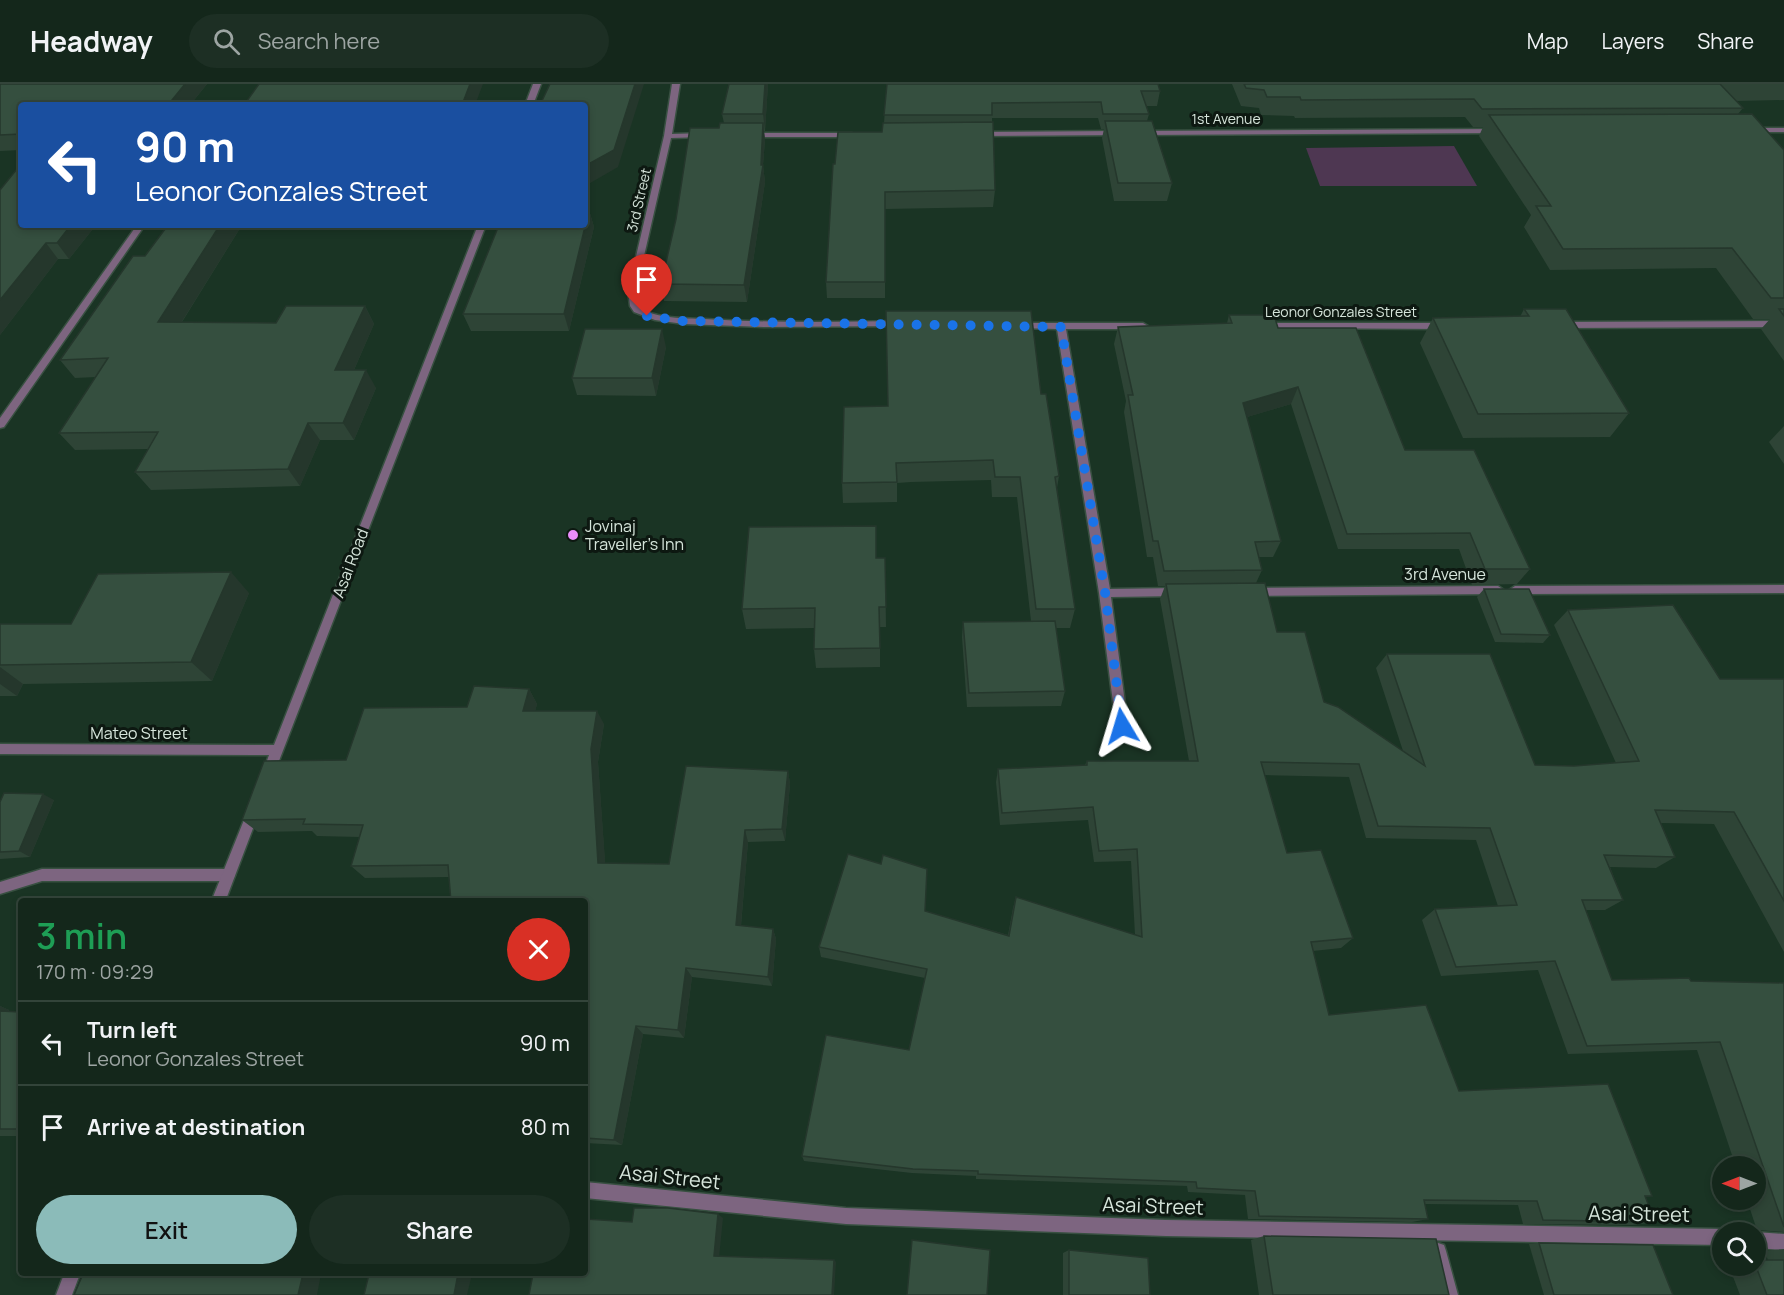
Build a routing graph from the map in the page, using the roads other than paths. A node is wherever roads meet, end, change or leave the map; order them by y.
1 (537, 84) edge
2 (676, 84) edge
3 (530, 102) edge
4 (1748, 130) edge
5 (1784, 130) edge
6 (1511, 131) edge
7 (964, 134) edge
8 (668, 135) junction
9 (715, 135) edge
10 (739, 135) edge
11 (858, 135) edge
12 (139, 228) edge
13 (481, 228) edge
14 (908, 324) edge
15 (1784, 324) edge
16 (1547, 325) edge
17 (1014, 326) edge
18 (1156, 326) edge
19 (1251, 326) edge
20 (1452, 326) edge
21 (1061, 327) junction
22 (0, 425) edge
23 (1784, 589) edge
24 (1105, 592) junction
25 (1189, 592) edge
26 (1236, 592) edge
27 (1122, 726) dead end
28 (0, 749) edge
29 (277, 750) junction
30 (265, 781) edge
31 (257, 802) edge
32 (228, 875) junction
33 (0, 888) edge
34 (219, 898) edge
35 (588, 1190) edge
36 (1434, 1233) junction
37 (1712, 1237) edge
38 (1766, 1241) edge
39 (1784, 1242) edge
40 (71, 1276) edge
41 (64, 1295) edge
42 (1450, 1295) edge

1 - 3 street
2 - 8 street, 3rd Street
4 - 5 street
6 - 7 street, 1st Avenue
8 - 9 street
8 - 14 street, 3rd Street
10 - 11 street
12 - 22 street
13 - 29 street, Asai Road
15 - 16 street
17 - 21 street
18 - 21 street
19 - 20 street, Leonor Gonzales Street
21 - 24 street
23 - 26 street, 3rd Avenue
24 - 25 street
24 - 27 street
28 - 29 street, Mateo Street
29 - 30 street, Asai Road
31 - 32 street
32 - 33 street
32 - 34 street
35 - 36 street, Asai Street
36 - 37 street, Asai Street
36 - 42 street
38 - 39 street
40 - 41 street

